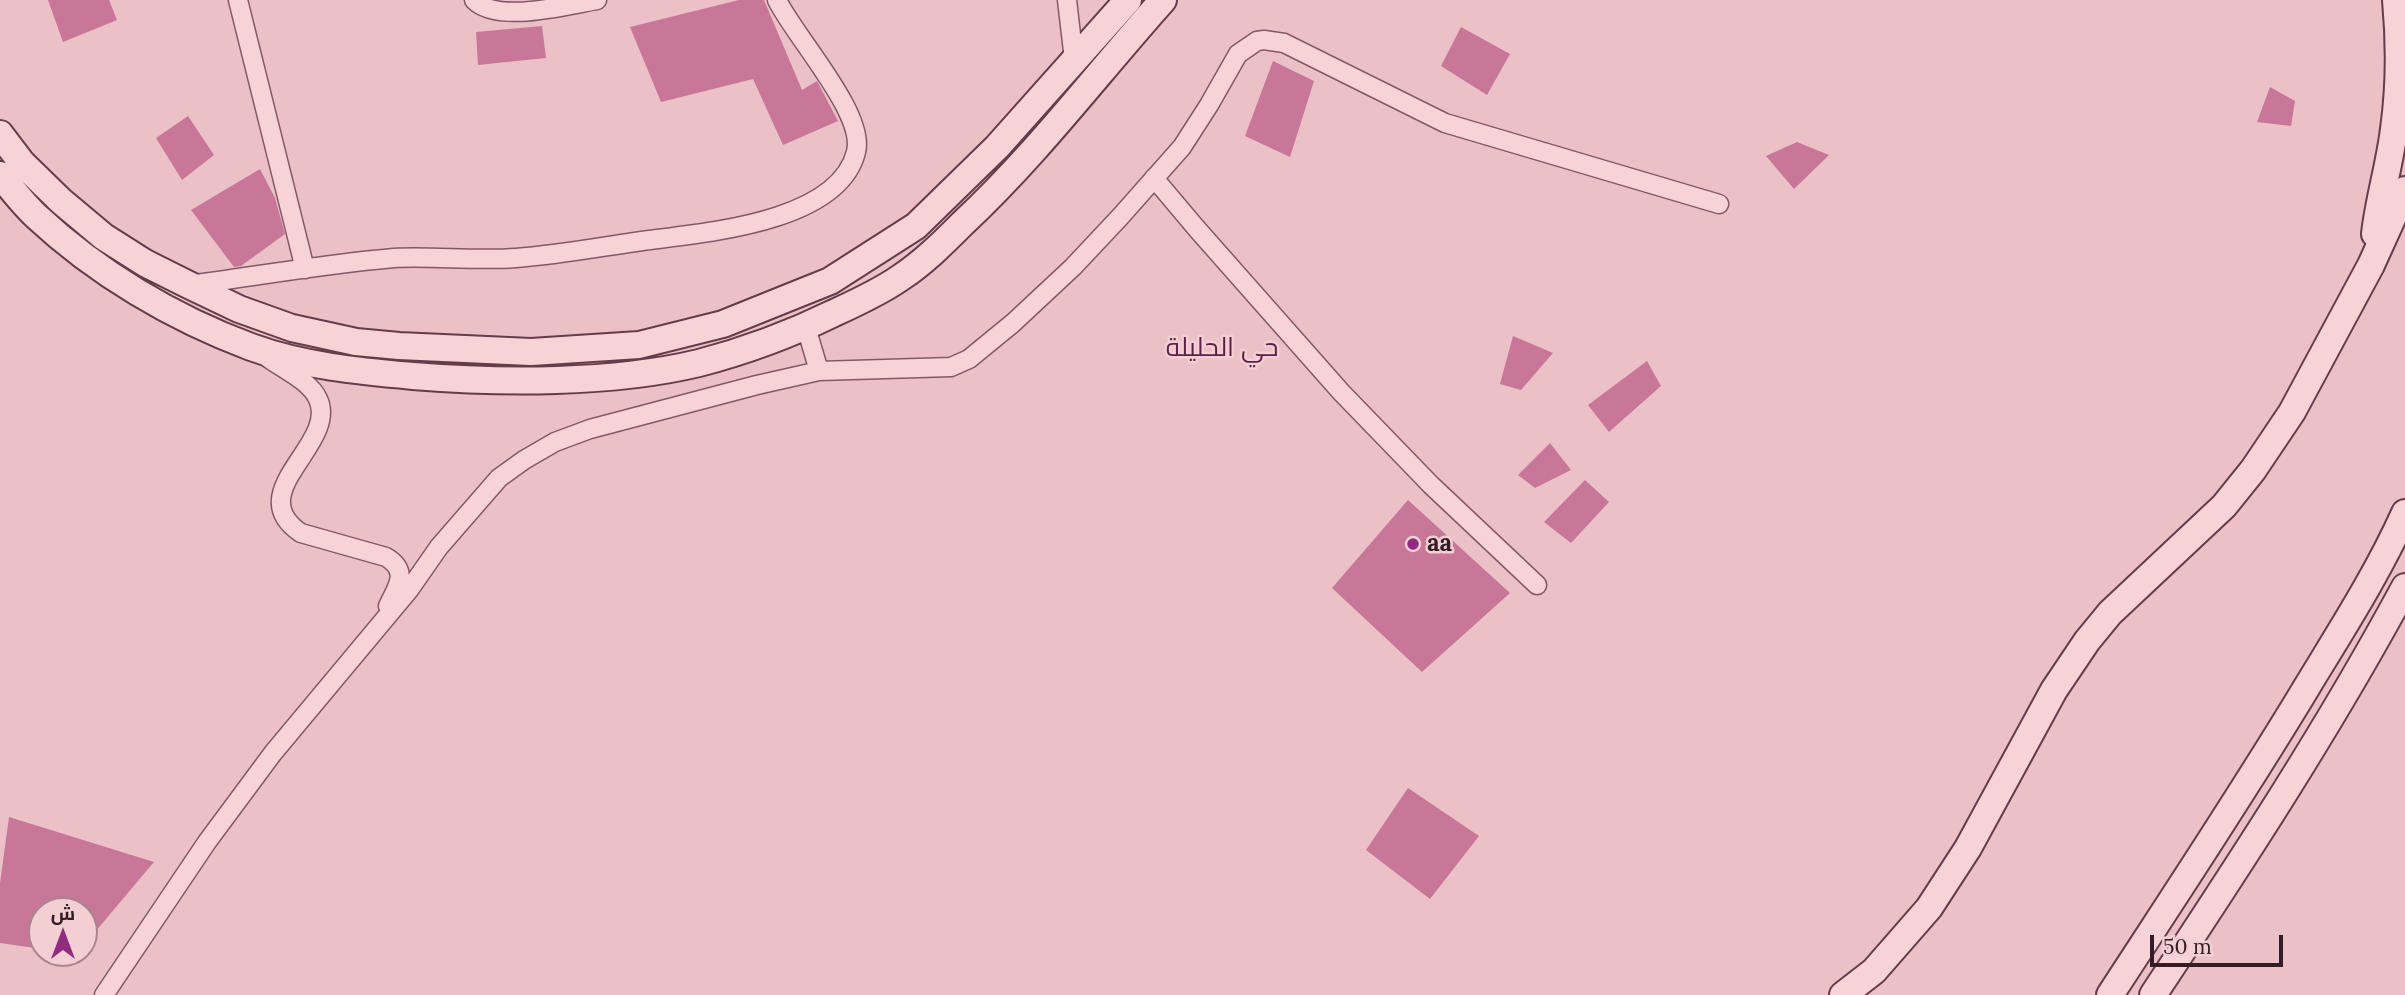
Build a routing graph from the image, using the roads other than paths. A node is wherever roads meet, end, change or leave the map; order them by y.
1 (238, 0) edge
2 (474, 0) edge
3 (597, 0) edge
4 (777, 0) edge
5 (1067, 0) edge
6 (1128, 0) edge
7 (1163, 0) edge
8 (2396, 0) edge
9 (1074, 60) junction
10 (0, 134) edge
11 (0, 175) edge
12 (1154, 178) junction
13 (2405, 190) edge
14 (1719, 204) dead end
15 (2371, 265) junction
16 (305, 269) junction
17 (189, 285) junction
18 (806, 327) junction
19 (254, 348) junction
20 (820, 370) junction
21 (2405, 513) edge
22 (1538, 585) dead end
23 (2405, 587) edge
24 (378, 629) junction
25 (104, 995) edge
26 (1843, 995) edge
27 (2110, 995) edge
28 (2153, 995) edge

1 - 16 street
2 - 3 street
4 - 16 street
5 - 9 street
6 - 9 main road
7 - 18 main road
8 - 15 main road
9 - 17 main road
10 - 17 main road
11 - 19 main road
12 - 14 street
12 - 20 street
12 - 22 street
13 - 15 main road
15 - 26 main road
16 - 17 street
18 - 19 main road
18 - 20 street
19 - 24 street
20 - 24 street
21 - 27 main road
23 - 28 main road
24 - 25 street

